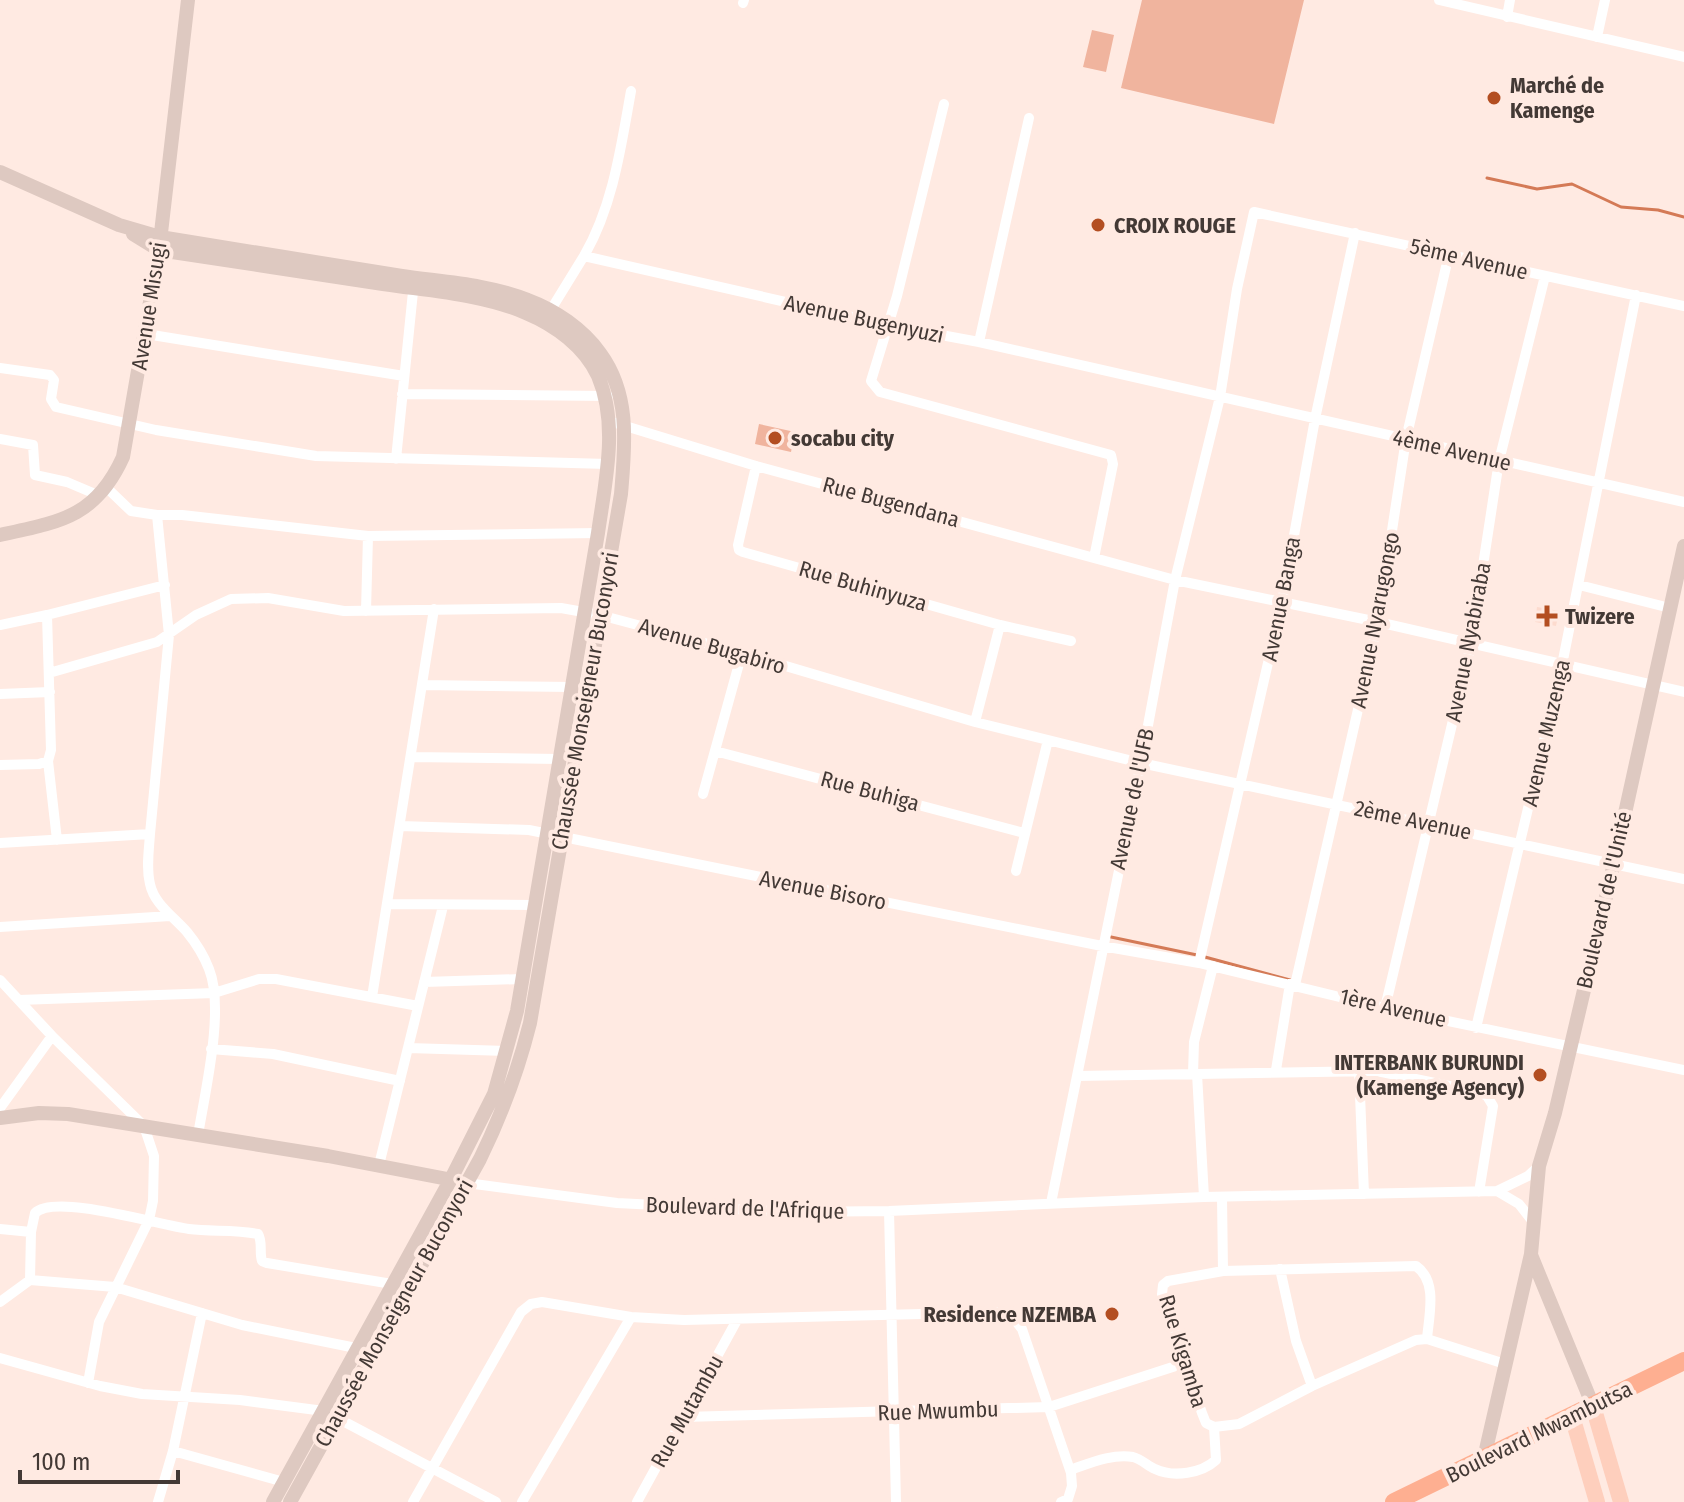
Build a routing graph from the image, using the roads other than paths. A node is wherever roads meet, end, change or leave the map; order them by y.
1 (188, 0) edge
2 (1439, 0) edge
3 (1510, 0) edge
4 (1605, 0) edge
5 (1507, 17) junction
6 (1597, 37) junction
7 (1684, 57) edge
8 (631, 91) dead end
9 (944, 104) dead end
10 (1029, 118) dead end
11 (0, 172) edge
12 (1254, 212) joint
13 (1355, 233) junction
14 (160, 244) junction
15 (1449, 254) junction
16 (584, 256) junction
17 (1545, 276) junction
18 (414, 283) junction
19 (1636, 295) junction
20 (1684, 306) edge
21 (548, 316) junction
22 (887, 325) junction
23 (146, 334) junction
24 (979, 342) junction
25 (0, 368) edge
26 (404, 376) junction
27 (402, 394) junction
28 (605, 396) junction
29 (621, 397) junction
30 (1220, 397) junction
31 (1315, 419) junction
32 (609, 421) junction
33 (130, 424) junction
34 (625, 424) junction
35 (0, 439) edge
36 (1406, 439) junction
37 (396, 459) junction
38 (1499, 461) junction
39 (608, 464) junction
40 (756, 466) junction
41 (1600, 483) junction
42 (104, 492) junction
43 (1684, 502) edge
44 (157, 515) junction
45 (598, 533) junction
46 (0, 535) edge
47 (368, 536) junction
48 (1684, 546) edge
49 (1094, 558) junction
50 (1175, 580) junction
51 (165, 585) junction
52 (1579, 585) junction
53 (1282, 602) junction
54 (1670, 608) junction
55 (434, 609) junction
56 (366, 611) junction
57 (585, 612) junction
58 (47, 615) junction
59 (600, 615) junction
60 (1378, 622) junction
61 (0, 625) edge
62 (1000, 625) junction
63 (169, 635) junction
64 (1071, 641) dead end
65 (1471, 644) junction
66 (742, 653) junction
67 (1562, 665) junction
68 (49, 673) junction
69 (422, 685) junction
70 (1651, 686) junction
71 (572, 687) junction
72 (50, 692) junction
73 (1684, 692) edge
74 (0, 694) edge
75 (975, 722) junction
76 (1048, 740) junction
77 (715, 751) junction
78 (411, 757) junction
79 (559, 759) junction
80 (48, 761) junction
81 (1141, 763) junction
82 (0, 765) edge
83 (1241, 782) junction
84 (703, 794) dead end
85 (1336, 803) junction
86 (1429, 824) junction
87 (400, 826) junction
88 (545, 833) junction
89 (1024, 833) junction
90 (150, 834) junction
91 (562, 837) junction
92 (57, 840) junction
93 (1521, 842) junction
94 (0, 843) edge
95 (1614, 863) junction
96 (1016, 871) dead end
97 (1684, 879) edge
98 (388, 904) junction
99 (534, 905) junction
100 (443, 906) junction
101 (170, 916) junction
102 (0, 927) edge
103 (1102, 946) junction
104 (1199, 963) junction
105 (1213, 966) junction
106 (522, 979) junction
107 (0, 980) edge
108 (424, 982) junction
109 (1292, 985) junction
110 (214, 993) junction
111 (372, 997) junction
112 (19, 1000) junction
113 (418, 1006) junction
114 (1385, 1008) junction
115 (1476, 1028) junction
116 (52, 1036) junction
117 (1569, 1045) junction
118 (408, 1048) junction
119 (211, 1049) junction
120 (507, 1051) junction
121 (1276, 1070) junction
122 (1359, 1070) junction
123 (1684, 1070) edge
124 (1195, 1074) junction
125 (1077, 1076) junction
126 (400, 1081) junction
127 (0, 1108) edge
128 (0, 1118) edge
129 (144, 1126) junction
130 (198, 1135) junction
131 (379, 1165) junction
132 (1539, 1166) junction
133 (451, 1179) junction
134 (467, 1183) junction
135 (1497, 1191) junction
136 (1479, 1192) junction
137 (1364, 1194) junction
138 (1204, 1197) junction
139 (1222, 1197) junction
140 (1051, 1203) junction
141 (889, 1211) junction
142 (149, 1220) junction
143 (1534, 1223) junction
144 (0, 1229) edge
145 (31, 1232) junction
146 (1531, 1254) junction
147 (1280, 1269) junction
148 (1223, 1271) junction
149 (30, 1280) junction
150 (392, 1284) junction
151 (115, 1287) junction
152 (0, 1302) edge
153 (202, 1313) junction
154 (891, 1316) junction
155 (631, 1317) junction
156 (737, 1320) junction
157 (1427, 1339) junction
158 (356, 1348) junction
159 (0, 1358) edge
160 (1684, 1361) edge
161 (1185, 1363) junction
162 (1505, 1364) junction
163 (88, 1383) junction
164 (1312, 1386) junction
165 (183, 1397) junction
166 (1593, 1406) junction
167 (1049, 1407) junction
168 (894, 1412) junction
169 (330, 1414) junction
170 (1572, 1416) junction
171 (684, 1417) junction
172 (1214, 1427) junction
173 (173, 1451) junction
174 (1484, 1458) junction
175 (432, 1467) junction
176 (1070, 1470) junction
177 (284, 1482) junction
178 (158, 1502) edge
179 (273, 1502) edge
180 (290, 1502) edge
181 (413, 1502) edge
182 (496, 1502) edge
183 (522, 1502) edge
184 (637, 1502) edge
185 (896, 1502) edge
186 (1061, 1502) edge
187 (1394, 1502) edge
188 (1597, 1502) edge
189 (1621, 1502) edge

1 - 14 street, Avenue Misugi
2 - 5 street
3 - 5 street
4 - 6 street
5 - 6 street
6 - 7 street
8 - 16 street
9 - 22 street
10 - 24 street
11 - 14 street, Chaussée Monseigneur Buconyori
12 - 13 street, 5ème Avenue
12 - 30 street, Avenue de l'UFB
13 - 15 street, 5ème Avenue
13 - 31 street, Avenue Banga
14 - 18 street, Chaussée Monseigneur Buconyori
14 - 23 street, Avenue Misugi
15 - 17 street, 5ème Avenue
15 - 36 street, Avenue Nyarugongo
16 - 21 street
16 - 22 street, Avenue Bugenyuzi
17 - 19 street, 5ème Avenue
17 - 38 street, Avenue Nyabiraba
18 - 21 street, Chaussée Monseigneur Buconyori
18 - 26 street
19 - 20 street, 5ème Avenue
19 - 41 street, Avenue Muzenga
21 - 28 street, Chaussée Monseigneur Buconyori
21 - 29 street, Chaussée Monseigneur Buconyori
22 - 24 street, Avenue Bugenyuzi
22 - 49 street
23 - 26 street
23 - 33 street, Avenue Misugi
24 - 30 street, Avenue Bugenyuzi
25 - 33 street
26 - 27 street
27 - 28 street
27 - 37 street
28 - 29 street
28 - 32 street, Chaussée Monseigneur Buconyori
29 - 34 street, Chaussée Monseigneur Buconyori
30 - 31 street, 4ème Avenue
30 - 50 street, Avenue de l'UFB
31 - 36 street, 4ème Avenue
31 - 53 street, Avenue Banga
32 - 34 street, Rue Bugendana
32 - 39 street, Chaussée Monseigneur Buconyori
33 - 37 street
33 - 42 street, Avenue Misugi
34 - 40 street, Rue Bugendana
34 - 59 street, Chaussée Monseigneur Buconyori
35 - 42 street
36 - 38 street, 4ème Avenue
36 - 60 street, Avenue Nyarugongo
37 - 39 street
38 - 41 street, 4ème Avenue
38 - 65 street, Avenue Nyabiraba
39 - 45 street, Chaussée Monseigneur Buconyori
40 - 49 street, Rue Bugendana
40 - 62 street, Rue Buhinyuza
41 - 43 street, 4ème Avenue
41 - 52 street, Avenue Muzenga
42 - 44 street
42 - 46 street
44 - 47 street
44 - 51 street
45 - 47 street
45 - 57 street, Chaussée Monseigneur Buconyori
47 - 56 street
48 - 54 street, Boulevard de l'Unité
49 - 50 street, Rue Bugendana
50 - 53 street, Rue Bugendana
50 - 81 street, Avenue de l'UFB
51 - 58 street
51 - 63 street
52 - 54 street
52 - 67 street, Avenue Muzenga
53 - 60 street, Rue Bugendana
53 - 83 street, Avenue Banga
54 - 70 street, Boulevard de l'Unité
55 - 56 street, Avenue Bugabiro
55 - 57 street, Avenue Bugabiro
55 - 69 street
56 - 63 street, Avenue Bugabiro
57 - 59 street, Avenue Bugabiro
57 - 71 street, Chaussée Monseigneur Buconyori
58 - 61 street
58 - 68 street
59 - 66 street, Avenue Bugabiro
59 - 91 street, Chaussée Monseigneur Buconyori
60 - 65 street, Rue Bugendana
60 - 85 street, Avenue Nyarugongo
62 - 64 street, Rue Buhinyuza
62 - 75 street
63 - 68 street, Avenue Bugabiro
63 - 90 street
65 - 67 street, Rue Bugendana
65 - 86 street, Avenue Nyabiraba
66 - 75 street, Avenue Bugabiro
66 - 77 street
67 - 70 street, Rue Bugendana
67 - 93 street, Avenue Muzenga
68 - 72 street
69 - 71 street
69 - 78 street
70 - 73 street, Rue Bugendana
70 - 95 street, Boulevard de l'Unité
71 - 79 street, Chaussée Monseigneur Buconyori
72 - 74 street
72 - 80 street
75 - 76 street, Avenue Bugabiro
76 - 81 street, Avenue Bugabiro
76 - 89 street
77 - 84 street
77 - 89 street, Rue Buhiga
78 - 79 street
78 - 87 street
79 - 88 street, Chaussée Monseigneur Buconyori
80 - 82 street
80 - 92 street
81 - 83 street, 2ème Avenue
81 - 103 street, Avenue de l'UFB
83 - 85 street, 2ème Avenue
83 - 104 street, Avenue Banga
85 - 86 street, 2ème Avenue
85 - 109 street, Avenue Nyarugongo
86 - 93 street, 2ème Avenue
86 - 114 street, Avenue Nyabiraba
87 - 88 street, Avenue Bisoro
87 - 98 street
88 - 91 street, Avenue Bisoro
88 - 99 street, Chaussée Monseigneur Buconyori
89 - 96 street
90 - 92 street
90 - 101 street
91 - 103 street, Avenue Bisoro
91 - 134 street, Chaussée Monseigneur Buconyori
92 - 94 street
93 - 95 street, 2ème Avenue
93 - 115 street, Avenue Muzenga
95 - 97 street, 2ème Avenue
95 - 117 street, Boulevard de l'Unité
98 - 100 street
98 - 111 street
99 - 100 street
99 - 106 street, Chaussée Monseigneur Buconyori
100 - 108 street
101 - 102 street
101 - 110 street
103 - 104 street, 1ère Avenue
103 - 125 street, Avenue de l'UFB
104 - 105 street, 1ère Avenue
105 - 109 street, 1ère Avenue
105 - 124 street
106 - 108 street
106 - 120 street, Chaussée Monseigneur Buconyori
107 - 112 street
108 - 113 street
109 - 114 street, 1ère Avenue
109 - 121 street, Avenue Nyarugongo
110 - 111 street
110 - 112 street
110 - 119 street
111 - 113 street
112 - 116 street
113 - 118 street
114 - 115 street, 1ère Avenue
115 - 117 street, 1ère Avenue
116 - 127 street
116 - 129 street
117 - 123 street, 1ère Avenue
117 - 132 street, Boulevard de l'Unité
118 - 120 street
118 - 126 street
119 - 126 street
119 - 130 street
120 - 133 street, Chaussée Monseigneur Buconyori
121 - 122 street
121 - 124 street
122 - 136 street
122 - 137 street
124 - 125 street
124 - 138 street
125 - 140 street, Avenue de l'UFB
126 - 131 street
128 - 129 street, Boulevard de l'Afrique
129 - 130 street, Boulevard de l'Afrique
129 - 142 street
130 - 131 street, Boulevard de l'Afrique
131 - 133 street, Boulevard de l'Afrique
132 - 135 street, Boulevard de l'Afrique
132 - 143 street, Boulevard de l'Unité
133 - 134 street, Boulevard de l'Afrique
133 - 150 street, Chaussée Monseigneur Buconyori
134 - 141 street, Boulevard de l'Afrique
134 - 169 street, Chaussée Monseigneur Buconyori
135 - 136 street, Boulevard de l'Afrique
135 - 143 street
136 - 137 street, Boulevard de l'Afrique
137 - 139 street, Boulevard de l'Afrique
138 - 139 street, Boulevard de l'Afrique
138 - 140 street, Boulevard de l'Afrique
139 - 148 street
140 - 141 street, Boulevard de l'Afrique
141 - 154 street
142 - 145 street
142 - 150 street
142 - 151 street
143 - 146 street, Boulevard de l'Unité
144 - 145 street
145 - 149 street
146 - 162 street, Boulevard de l'Unité
146 - 166 street, Boulevard de l'Unité
147 - 148 street
147 - 157 street
147 - 164 street
148 - 161 street, Rue Kigamba
149 - 151 street
149 - 152 street
150 - 158 street, Chaussée Monseigneur Buconyori
151 - 153 street
151 - 163 street
153 - 158 street
153 - 165 street
154 - 156 street
154 - 167 street
154 - 168 street
155 - 156 street
155 - 175 street
155 - 183 street
156 - 171 street, Rue Mutambu
157 - 162 street
157 - 164 street
158 - 169 street, Chaussée Monseigneur Buconyori
159 - 163 street
160 - 166 highway, Boulevard Mwambutsa
161 - 167 street, Rue Mwumbu
161 - 172 street, Rue Kigamba
162 - 174 street, Boulevard de l'Unité
163 - 165 street
164 - 172 street
165 - 169 street
165 - 173 street
166 - 170 highway, Boulevard Mwambutsa
166 - 189 main road
167 - 168 street, Rue Mwumbu
167 - 176 street
168 - 171 street, Rue Mwumbu
168 - 185 street
169 - 175 street
169 - 177 street, Chaussée Monseigneur Buconyori
169 - 180 street, Chaussée Monseigneur Buconyori
170 - 174 highway, Boulevard Mwambutsa
170 - 188 main road
171 - 184 street, Rue Mutambu
172 - 176 street
173 - 177 street
173 - 178 street
174 - 187 highway, Boulevard Mwambutsa
175 - 181 street
175 - 182 street
176 - 186 street
177 - 179 street, Chaussée Monseigneur Buconyori

